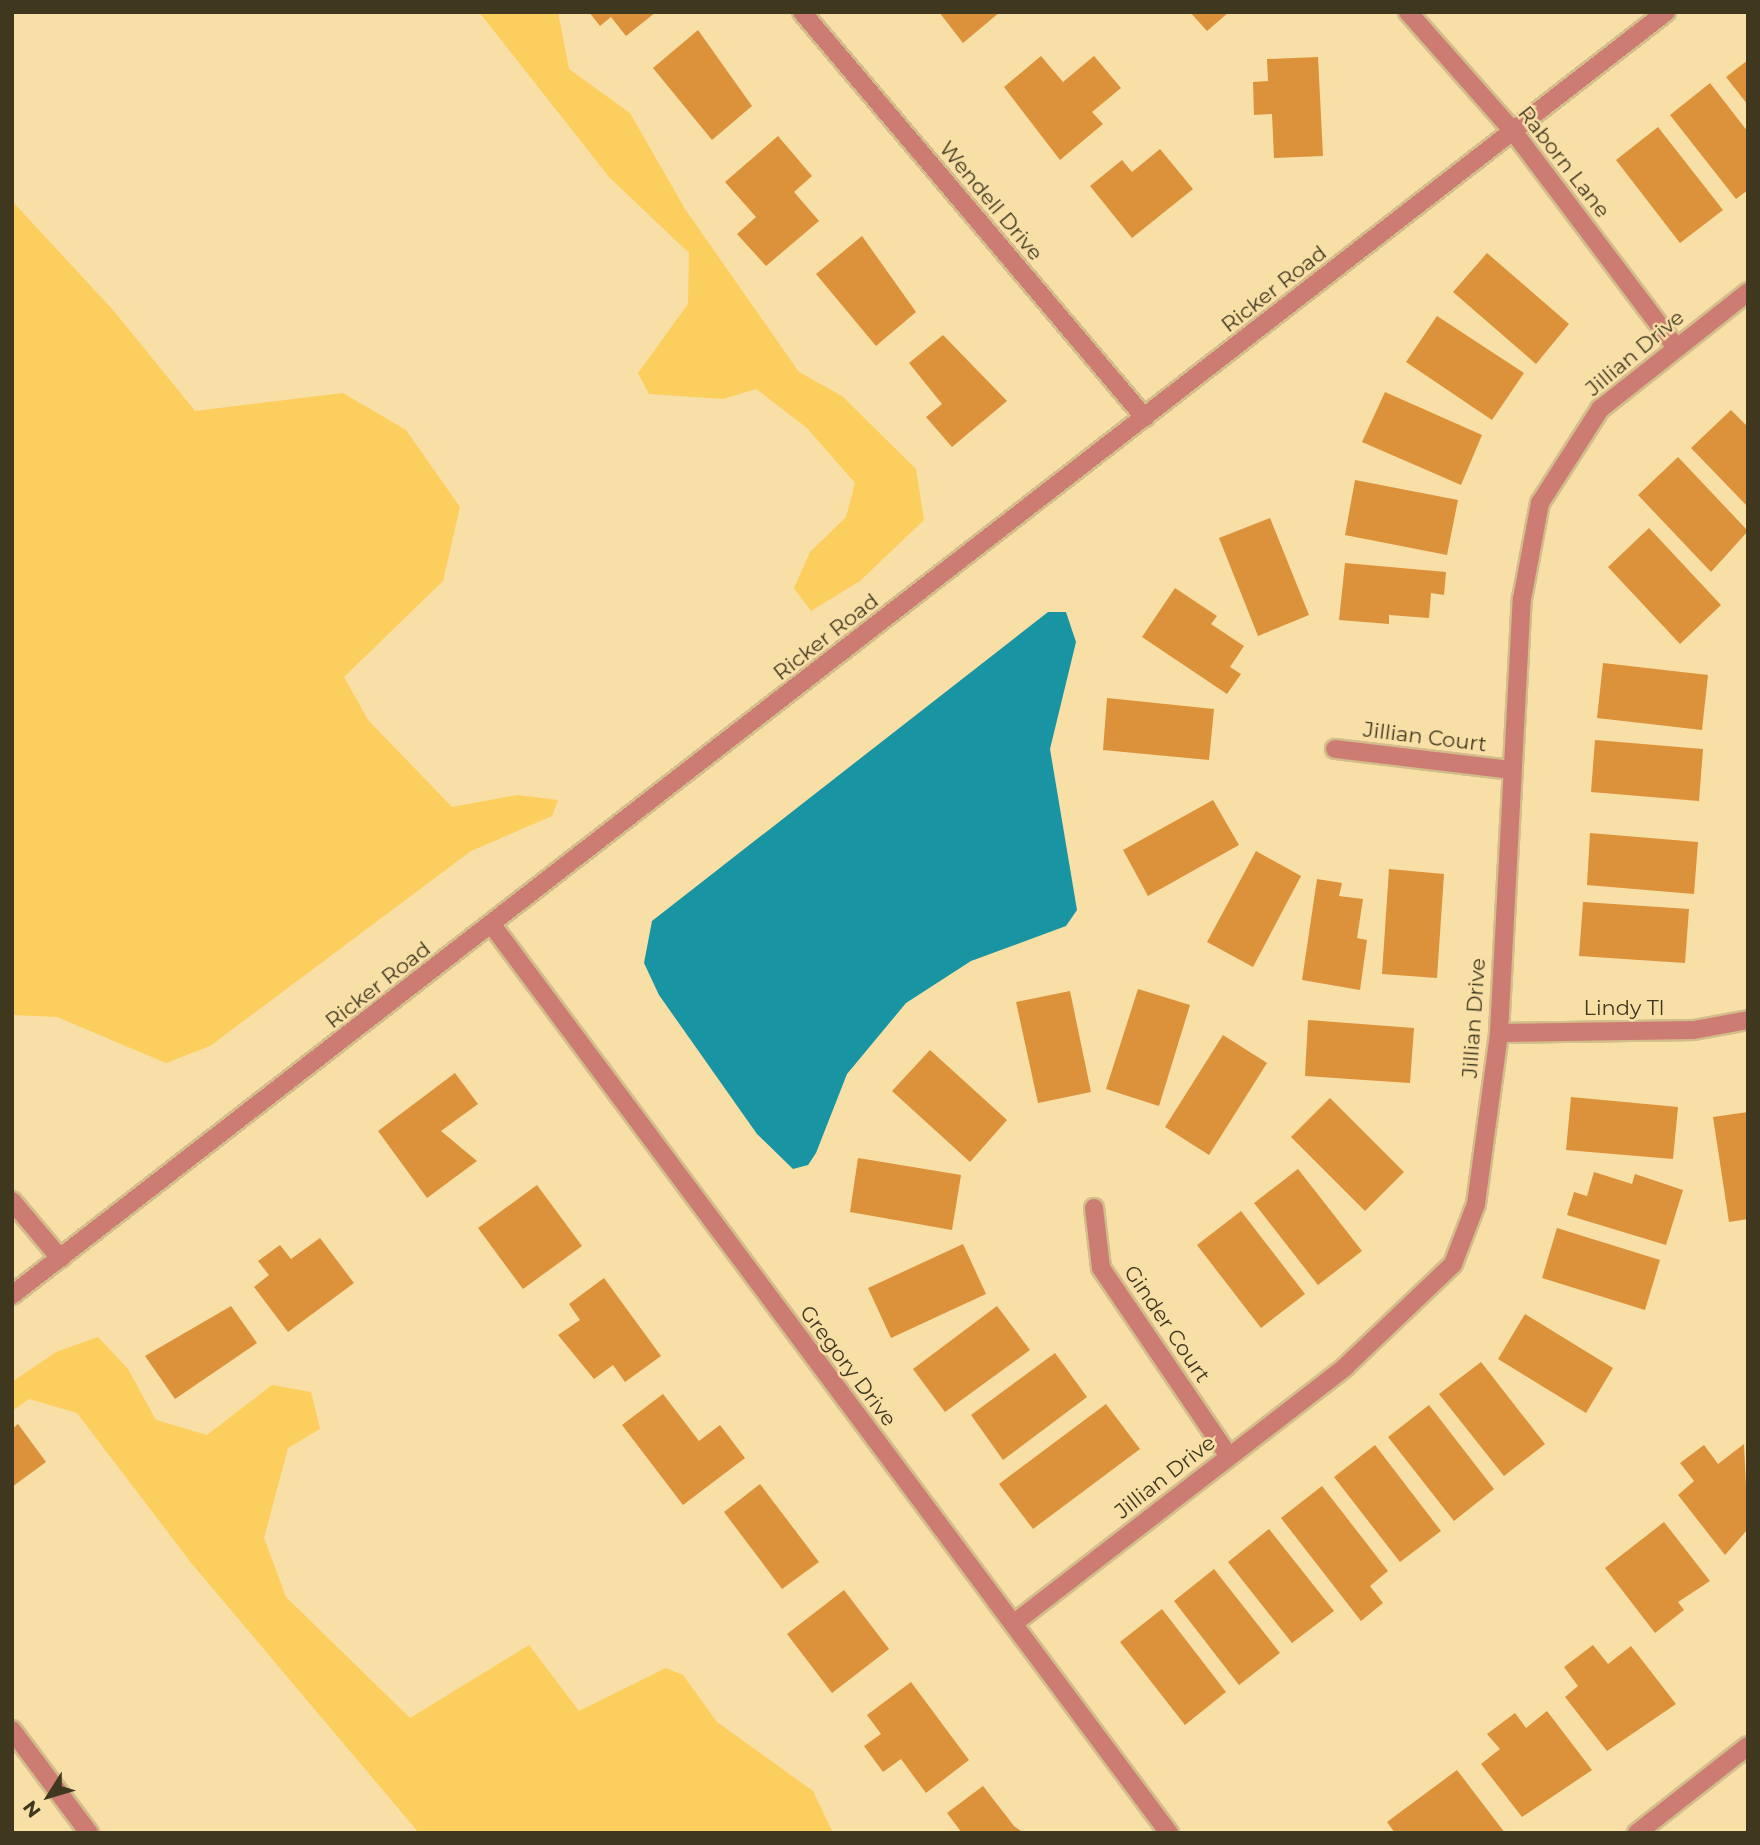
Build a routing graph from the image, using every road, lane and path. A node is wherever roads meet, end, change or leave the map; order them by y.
1 (803, 12) edge
2 (1408, 12) edge
3 (1666, 12) edge
4 (1513, 131) junction
5 (1748, 292) edge
6 (1675, 346) junction
7 (1145, 418) junction
8 (1335, 749) dead end
9 (1510, 770) junction
10 (492, 925) junction
11 (1748, 1020) edge
12 (1499, 1033) junction
13 (12, 1201) edge
14 (1094, 1208) dead end
15 (60, 1258) junction
16 (12, 1295) edge
17 (1229, 1456) junction
18 (1013, 1624) junction
19 (12, 1730) edge
20 (1748, 1746) edge
21 (89, 1833) edge
22 (1169, 1833) edge
23 (1637, 1833) edge

1 - 7 street, Wendell Drive
2 - 4 street, Raborn Lane
3 - 4 street, Ricker Road
4 - 6 street, Raborn Lane
4 - 7 street, Ricker Road
5 - 6 street, Jillian Drive
6 - 9 street, Jillian Drive
7 - 10 street, Ricker Road
8 - 9 street, Jillian Court
9 - 12 street, Jillian Drive
10 - 15 street, Ricker Road
10 - 18 street, Gregory Drive
11 - 12 street, Lindy Tl
12 - 17 street, Jillian Drive
13 - 15 street
14 - 17 street, Ginder Court
15 - 16 street, Ricker Road
17 - 18 street, Jillian Drive
18 - 22 street, Gregory Drive
19 - 21 street
20 - 23 street

